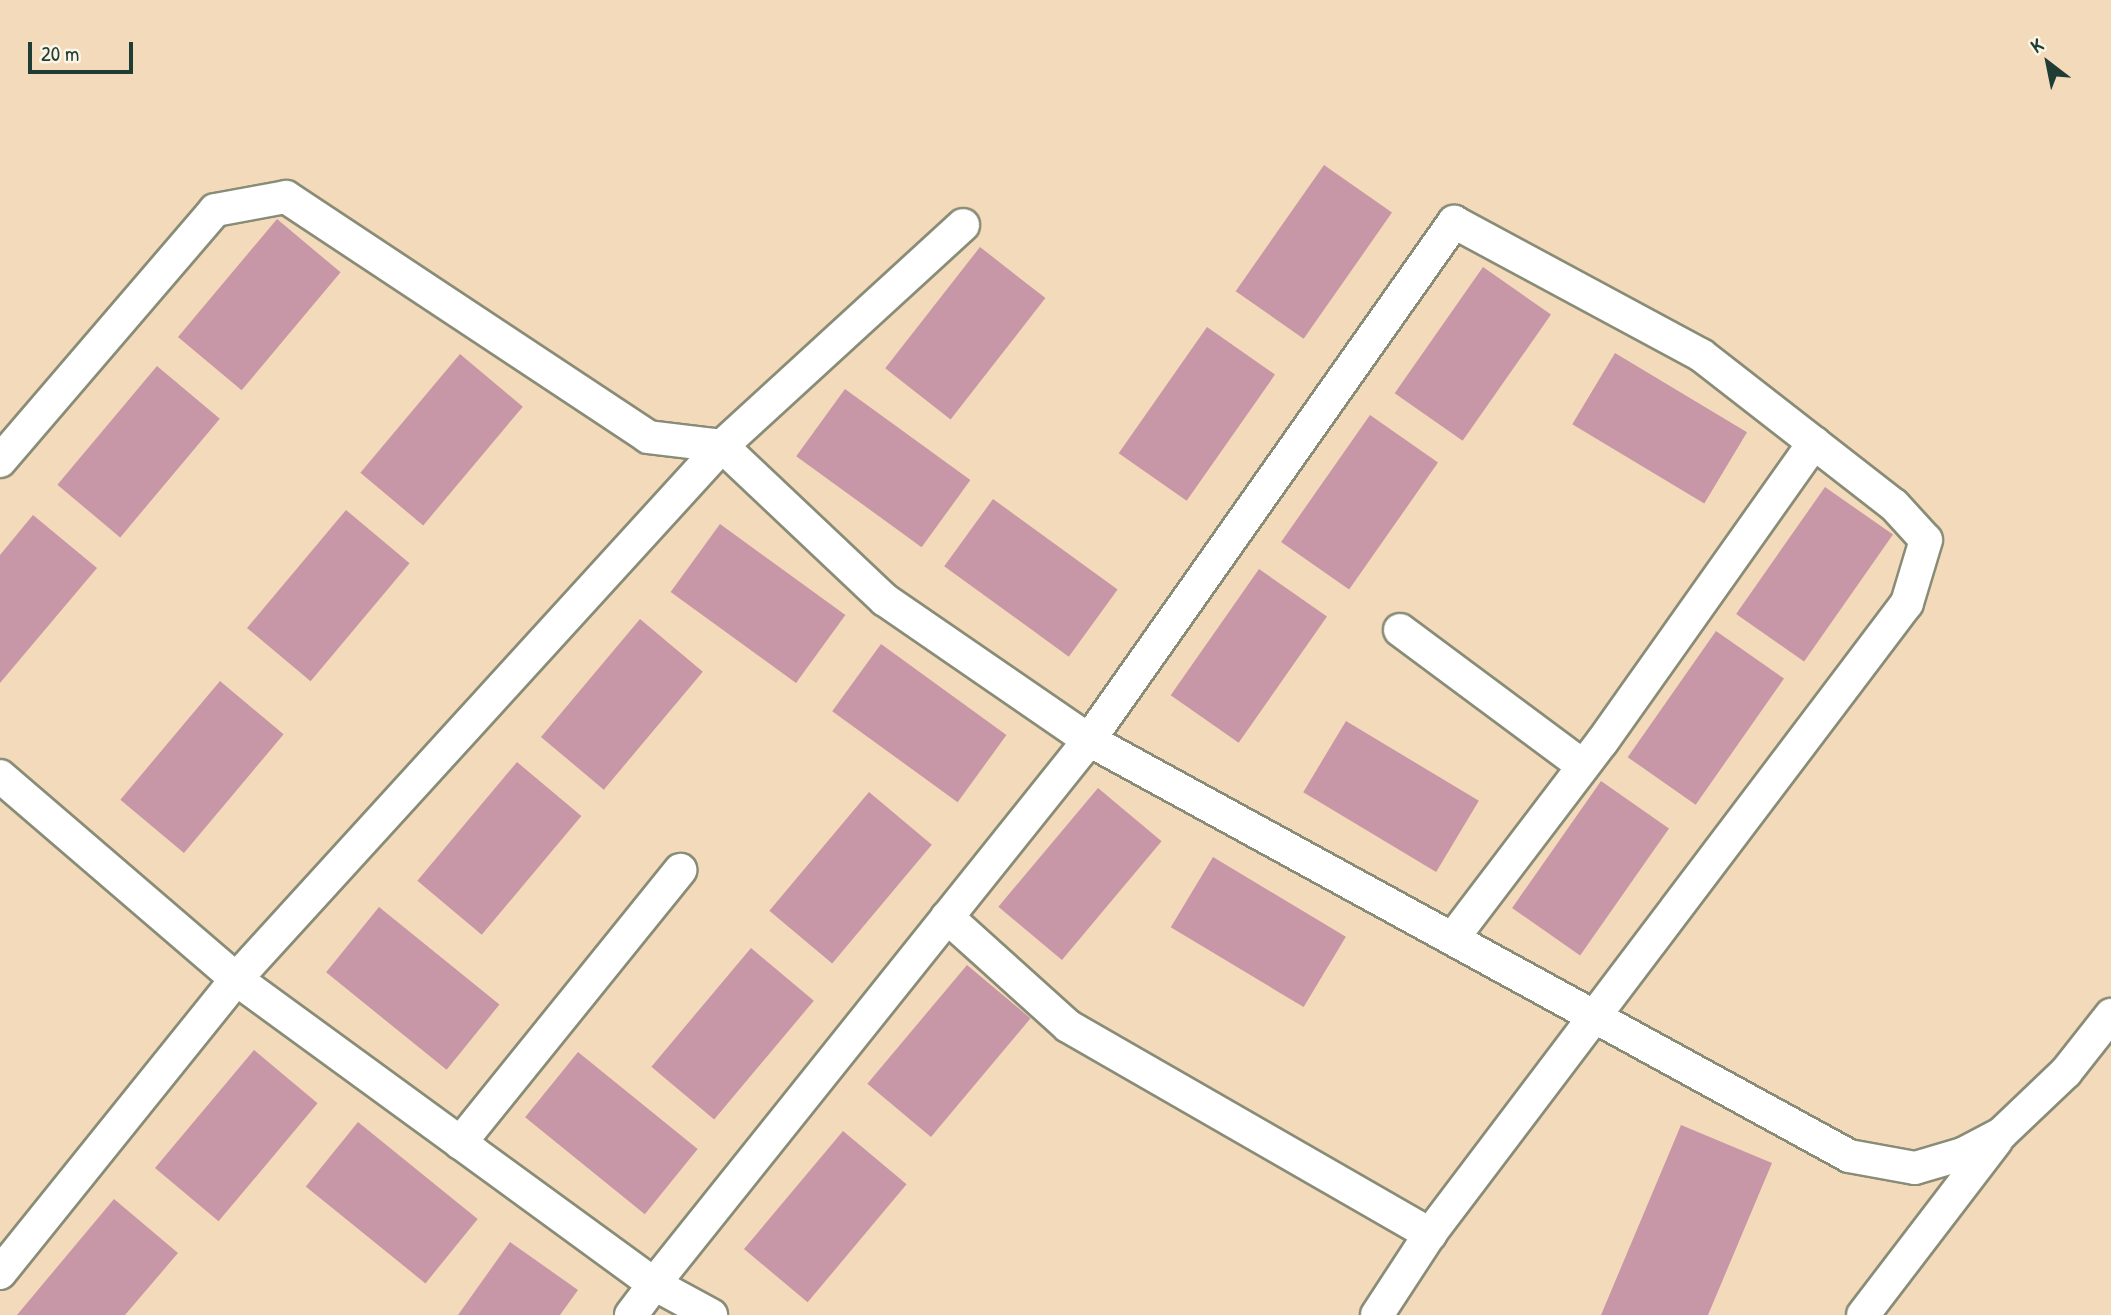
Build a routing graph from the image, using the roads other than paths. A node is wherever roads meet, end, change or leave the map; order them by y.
1 (963, 225) dead end
2 (1814, 443) junction
3 (722, 446) junction
4 (0, 461) edge
5 (1400, 629) dead end
6 (1089, 740) junction
7 (1583, 766) junction
8 (0, 776) edge
9 (680, 870) dead end
10 (947, 917) junction
11 (1452, 938) junction
12 (236, 979) junction
13 (2111, 1015) edge
14 (1597, 1017) junction
15 (2001, 1134) junction
16 (460, 1143) junction
17 (1430, 1234) junction
18 (0, 1273) edge
19 (654, 1284) junction
20 (631, 1315) edge
21 (711, 1315) edge
22 (1377, 1315) edge
23 (1863, 1315) edge

1 - 3 street
2 - 6 street
2 - 7 street
2 - 14 street
3 - 4 street
3 - 6 street
3 - 12 street
5 - 7 street
6 - 10 street
6 - 11 street
7 - 11 street
8 - 12 street
9 - 16 street
10 - 17 street
10 - 19 street
11 - 14 street
12 - 16 street
12 - 18 street
13 - 15 street
14 - 15 street
14 - 17 street
15 - 23 street
16 - 19 street
17 - 22 street
19 - 20 street
19 - 21 street

